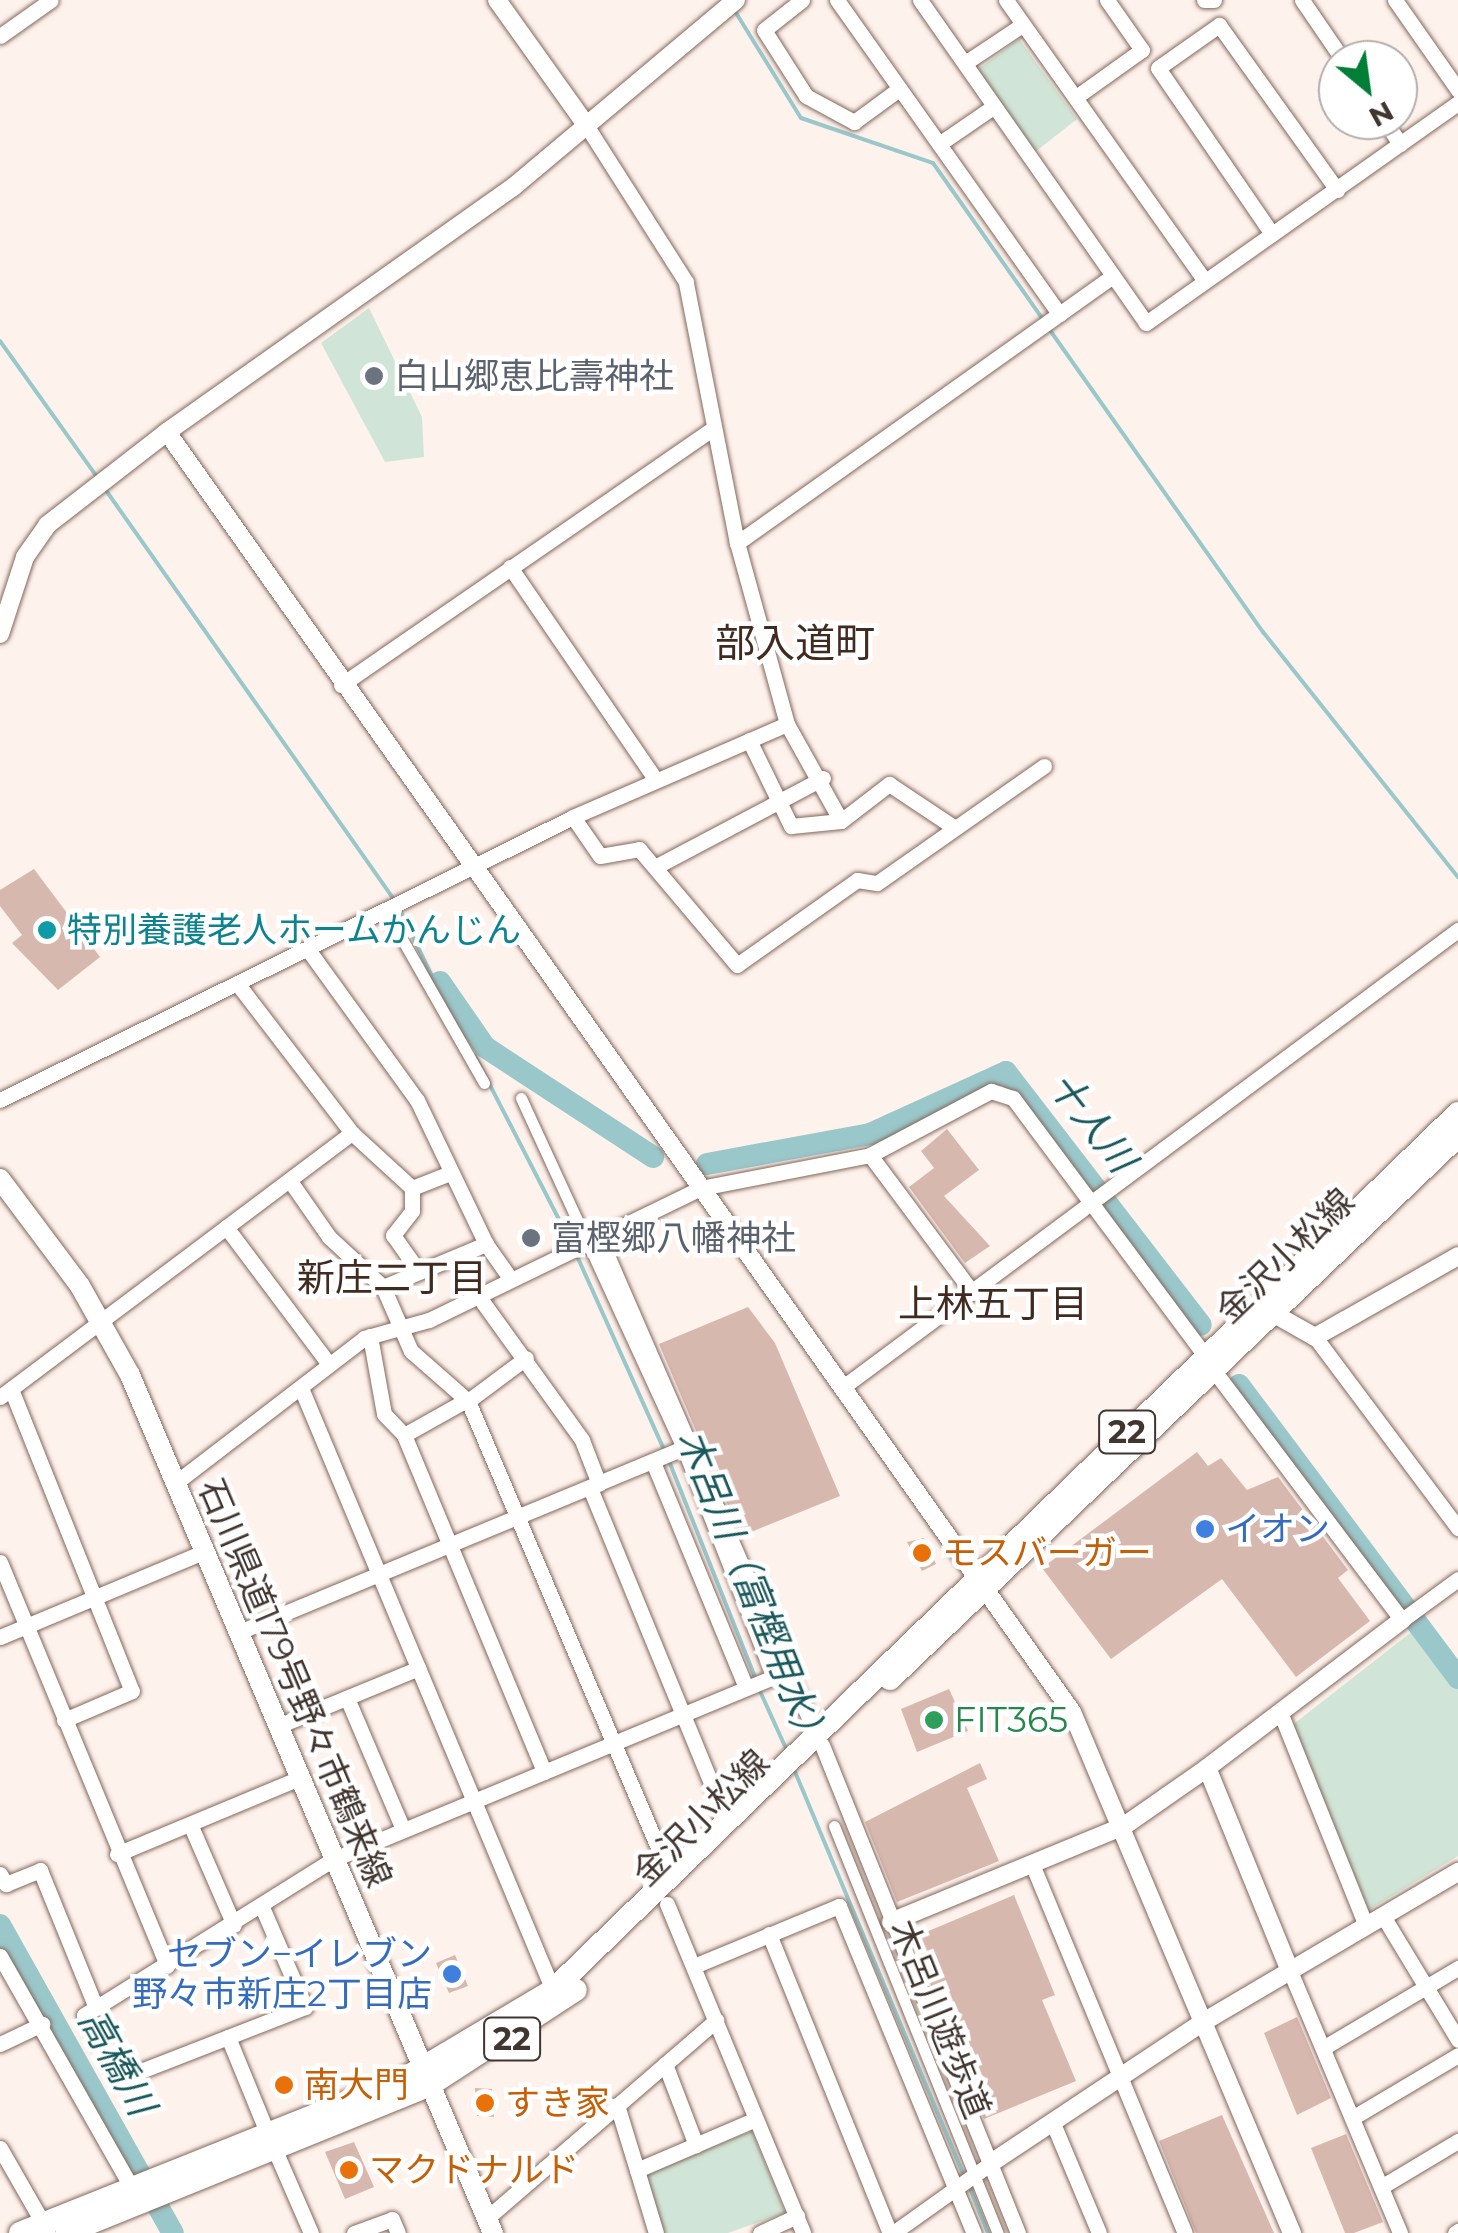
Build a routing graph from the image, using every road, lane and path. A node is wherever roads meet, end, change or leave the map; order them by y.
1 (51, 0) edge
2 (497, 0) edge
3 (802, 0) edge
4 (838, 0) edge
5 (920, 0) edge
6 (1006, 0) edge
7 (1107, 0) edge
8 (1204, 0) edge
9 (1214, 0) edge
10 (1302, 0) edge
11 (1395, 0) edge
12 (732, 3) edge
13 (1022, 24) junction
14 (0, 36) edge
15 (1329, 40) edge
16 (965, 63) junction
17 (899, 89) junction
18 (1458, 90) edge
19 (1076, 97) junction
20 (1458, 103) edge
21 (993, 106) junction
22 (586, 125) junction
23 (1397, 140) edge
24 (938, 144) junction
25 (1400, 144) junction
26 (1338, 190) junction
27 (1272, 234) junction
28 (1113, 276) junction
29 (1205, 281) junction
30 (1056, 316) junction
31 (713, 428) junction
32 (167, 432) junction
33 (736, 544) junction
34 (510, 566) junction
35 (7, 586) edge
36 (0, 634) edge
37 (341, 684) junction
38 (787, 724) junction
39 (749, 740) junction
40 (1044, 766) dead end
41 (655, 778) junction
42 (822, 778) junction
43 (774, 802) junction
44 (573, 818) junction
45 (841, 821) junction
46 (955, 828) junction
47 (472, 867) junction
48 (655, 867) junction
49 (395, 907) junction
50 (1458, 930) edge
51 (309, 950) junction
52 (237, 983) junction
53 (484, 1083) dead end
54 (520, 1098) dead end
55 (0, 1100) edge
56 (1458, 1114) edge
57 (352, 1133) junction
58 (1458, 1136) edge
59 (870, 1155) junction
60 (450, 1173) junction
61 (0, 1180) edge
62 (290, 1182) junction
63 (412, 1188) junction
64 (701, 1188) junction
65 (1099, 1196) junction
66 (226, 1227) junction
67 (486, 1244) junction
68 (582, 1244) junction
69 (1458, 1256) edge
70 (417, 1269) junction
71 (510, 1278) junction
72 (383, 1287) junction
73 (973, 1293) junction
74 (479, 1297) junction
75 (1276, 1315) junction
76 (101, 1322) junction
77 (396, 1329) junction
78 (370, 1336) junction
79 (1314, 1337) junction
80 (526, 1358) junction
81 (330, 1364) junction
82 (1210, 1364) junction
83 (843, 1387) junction
84 (301, 1388) junction
85 (5, 1393) edge
86 (464, 1402) junction
87 (404, 1434) junction
88 (672, 1453) junction
89 (174, 1484) junction
90 (595, 1486) junction
91 (521, 1518) junction
92 (1458, 1528) edge
93 (450, 1546) junction
94 (202, 1552) junction
95 (0, 1562) edge
96 (379, 1574) junction
97 (1458, 1579) edge
98 (981, 1582) junction
99 (95, 1599) junction
100 (1410, 1615) junction
101 (27, 1626) junction
102 (238, 1632) junction
103 (0, 1637) edge
104 (419, 1668) junction
105 (790, 1676) junction
106 (760, 1683) junction
107 (347, 1698) junction
108 (1280, 1712) junction
109 (682, 1715) junction
110 (64, 1720) junction
111 (278, 1726) junction
112 (819, 1739) junction
113 (614, 1744) junction
114 (794, 1764) junction
115 (1207, 1768) junction
116 (544, 1772) junction
117 (300, 1778) junction
118 (472, 1801) junction
119 (727, 1822) junction
120 (190, 1824) junction
121 (834, 1826) dead end
122 (1124, 1826) junction
123 (403, 1829) junction
124 (117, 1854) junction
125 (334, 1858) junction
126 (1032, 1864) junction
127 (1458, 1872) edge
128 (0, 1874) edge
129 (671, 1878) junction
130 (667, 1904) junction
131 (262, 1908) junction
132 (1384, 1916) junction
133 (890, 1922) junction
134 (234, 1925) junction
135 (1366, 1926) junction
136 (769, 1934) junction
137 (0, 1956) edge
138 (167, 1966) junction
139 (694, 1966) junction
140 (1458, 1968) edge
141 (1290, 1971) junction
142 (1427, 1986) junction
143 (553, 1990) junction
144 (96, 2008) junction
145 (716, 2020) junction
146 (1205, 2022) junction
147 (42, 2024) junction
148 (228, 2037) junction
149 (1458, 2040) edge
150 (0, 2044) edge
151 (1323, 2048) junction
152 (1458, 2055) edge
153 (665, 2064) junction
154 (1119, 2075) junction
155 (427, 2077) junction
156 (617, 2105) junction
157 (756, 2118) junction
158 (1352, 2118) junction
159 (1052, 2122) junction
160 (271, 2140) junction
161 (1458, 2141) edge
162 (696, 2145) junction
163 (0, 2148) edge
164 (991, 2164) junction
165 (637, 2170) junction
166 (967, 2181) junction
167 (1381, 2186) junction
168 (145, 2190) junction
169 (797, 2216) junction
170 (490, 2225) edge
171 (53, 2230) edge
172 (20, 2233) edge
173 (312, 2233) edge
174 (354, 2233) edge
175 (398, 2233) edge
176 (656, 2233) edge
177 (760, 2233) edge
178 (804, 2233) edge
179 (892, 2233) edge
180 (974, 2233) edge
181 (998, 2233) edge
182 (1018, 2233) edge
183 (1099, 2233) edge
184 (1185, 2233) edge
185 (1292, 2233) edge
186 (1400, 2233) edge

1 - 14 street
2 - 22 street
3 - 17 street
4 - 17 street
5 - 16 street
6 - 13 street
7 - 19 street
8 - 9 street
10 - 15 street
11 - 18 street
12 - 22 street
13 - 16 street
13 - 19 street
16 - 21 street
17 - 24 street
19 - 29 street
20 - 25 street
21 - 24 street
21 - 28 street
22 - 31 street
22 - 32 street
23 - 25 street
24 - 30 street
25 - 26 street
26 - 27 street
26 - 27 street
27 - 29 street
28 - 29 street
28 - 30 street
30 - 33 street
31 - 33 street
31 - 34 street
32 - 35 street
32 - 37 street
33 - 38 street
34 - 37 street
34 - 41 street
35 - 36 street
37 - 47 street
38 - 39 street
38 - 42 street
39 - 41 street
39 - 43 street
40 - 46 street
41 - 44 street
42 - 43 street
42 - 45 street
43 - 45 street
43 - 48 street
44 - 47 street
44 - 48 street
45 - 46 street
46 - 48 street
47 - 49 street
47 - 64 street
49 - 51 street
49 - 53 street
50 - 65 street
51 - 52 street
51 - 60 street
52 - 55 street
52 - 57 street
54 - 68 street
56 - 82 main road, 金沢小松線 / 22
57 - 62 street
57 - 63 street
58 - 75 main road, 金沢小松線 / 22
59 - 64 street
59 - 65 street
59 - 73 street
60 - 63 street
60 - 67 street
61 - 76 main road, 石川県道179号野々市鶴来線
62 - 66 street
62 - 72 street
63 - 70 street
64 - 68 street
64 - 83 street
65 - 73 street
65 - 82 street
66 - 76 street
66 - 81 street
67 - 70 street
67 - 71 street
68 - 71 street
68 - 88 street
69 - 79 street
70 - 72 street
71 - 74 street
72 - 77 street
73 - 83 street
74 - 77 street
74 - 80 street
75 - 79 street
75 - 82 main road, 金沢小松線 / 22
76 - 85 street
76 - 89 main road, 石川県道179号野々市鶴来線
77 - 78 street
77 - 86 street
78 - 81 street
78 - 87 street
79 - 92 street
80 - 86 street
80 - 90 street
81 - 84 street
82 - 98 main road, 金沢小松線 / 22
82 - 100 street
83 - 98 street
84 - 89 street
84 - 96 street
85 - 99 street
86 - 87 street
86 - 91 street
87 - 93 street
88 - 90 street
88 - 105 street
88 - 106 street
88 - 106 street
89 - 94 main road, 石川県道179号野々市鶴来線
90 - 91 street
90 - 109 street
91 - 93 street
91 - 113 street
93 - 96 street
93 - 116 street
94 - 99 street
94 - 102 main road, 石川県道179号野々市鶴来線
95 - 101 street
96 - 102 street
96 - 104 street
97 - 100 street
98 - 112 main road, 金沢小松線 / 22
98 - 122 street
99 - 101 street
99 - 110 street
100 - 108 street
101 - 103 street
101 - 110 street
102 - 111 main road, 石川県道179号野々市鶴来線
104 - 107 street
104 - 118 street
105 - 106 street
105 - 112 street
106 - 109 street
107 - 111 street
107 - 123 street
108 - 115 street
108 - 135 street
109 - 113 street
109 - 119 street
110 - 124 street
111 - 117 main road, 石川県道179号野々市鶴来線
112 - 114 main road, 金沢小松線 / 22
112 - 133 street
113 - 116 street
113 - 129 street
114 - 119 main road, 金沢小松線 / 22
114 - 130 main road, 金沢小松線 / 22
115 - 122 street
115 - 141 street
116 - 118 street
117 - 120 street
117 - 125 main road, 石川県道179号野々市鶴来線
118 - 123 street
118 - 143 street
119 - 129 main road, 金沢小松線 / 22
120 - 124 street
120 - 134 street
121 - 166 street, 木呂川遊歩道
122 - 126 street
122 - 146 street
123 - 125 street
124 - 138 street
125 - 131 street
125 - 155 main road, 石川県道179号野々市鶴来線
126 - 133 street
126 - 154 street
127 - 132 street
128 - 144 street
129 - 143 main road, 金沢小松線 / 22
130 - 139 street
130 - 155 main road, 金沢小松線 / 22
131 - 134 street
131 - 148 street
132 - 135 street
132 - 142 street
133 - 164 street
134 - 138 street
135 - 141 street
136 - 139 street
136 - 166 street
136 - 179 street
137 - 147 street
138 - 144 street
139 - 145 street
140 - 142 street
141 - 146 street
141 - 151 street
142 - 149 street
142 - 151 street
143 - 155 main road, 金沢小松線 / 22
144 - 148 street
145 - 153 street
145 - 157 street
146 - 154 street
146 - 185 street
147 - 150 street
147 - 168 street
148 - 160 street
151 - 158 street
152 - 158 street
153 - 156 street
153 - 162 street
154 - 159 street
154 - 184 street
155 - 160 main road, 金沢小松線 / 22
155 - 170 main road, 石川県道179号野々市鶴来線
156 - 165 street
156 - 170 street
157 - 162 street
157 - 169 street
158 - 167 street
159 - 164 street
159 - 183 street
160 - 168 main road, 金沢小松線 / 22
160 - 173 street
161 - 167 street
162 - 165 street
163 - 171 street
164 - 166 street
164 - 182 street
165 - 176 street
166 - 179 street
166 - 180 street
166 - 181 street, 木呂川遊歩道
167 - 186 street
168 - 171 main road, 金沢小松線 / 22
169 - 177 street
169 - 178 street
171 - 172 main road, 金沢小松線 / 22
174 - 175 street

